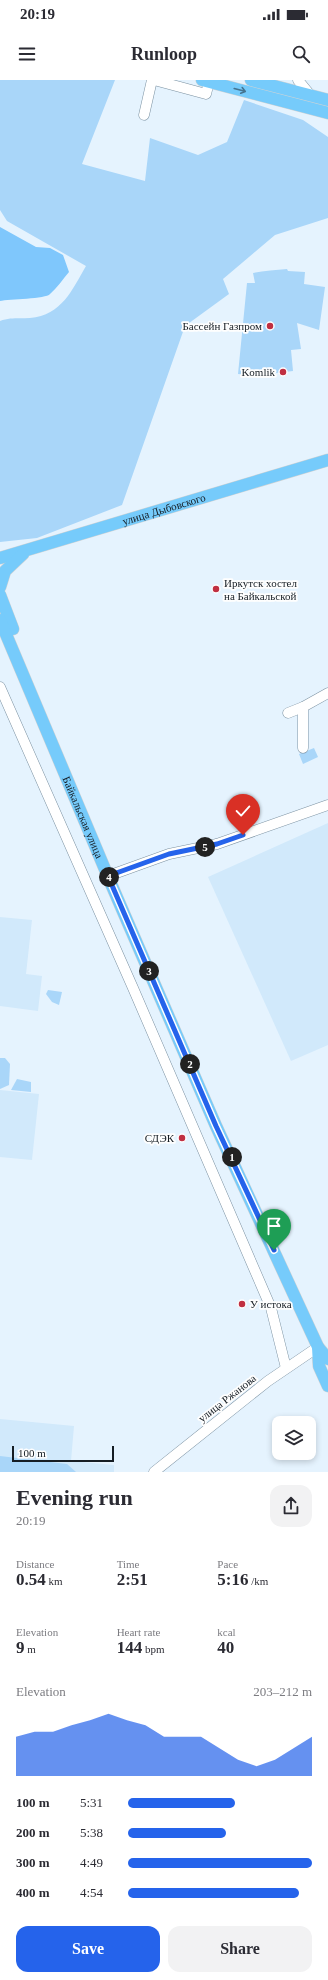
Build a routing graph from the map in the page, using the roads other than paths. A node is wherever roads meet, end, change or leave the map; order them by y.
1 (153, 80) edge
2 (251, 80) edge
3 (298, 80) edge
4 (205, 81) edge
5 (271, 83) edge
6 (286, 89) junction
7 (312, 96) junction
8 (328, 100) edge
9 (283, 101) junction
10 (328, 113) edge
11 (144, 114) dead end
12 (328, 460) edge
13 (0, 552) edge
14 (23, 552) junction
15 (0, 558) edge
16 (0, 587) edge
17 (0, 595) edge
18 (0, 620) edge
19 (23, 672) junction
20 (0, 687) edge
21 (328, 693) edge
22 (303, 707) junction
23 (288, 713) dead end
24 (304, 748) dead end
25 (328, 805) edge
26 (108, 876) junction
27 (318, 1347) junction
28 (328, 1359) edge
29 (286, 1368) junction
30 (328, 1386) edge
31 (158, 1471) edge

1 - 4 street
1 - 11 street
2 - 5 main road
3 - 7 street
4 -> 9 main road
5 - 6 main road
6 - 7 main road
6 - 9 main road
7 - 8 main road
9 - 10 main road
12 - 14 main road, улица Дыбовского
13 - 14 main road
14 - 15 main road, улица Дыбовского
14 - 16 main road
17 - 19 main road
18 - 19 main road, Байкальская улица
19 - 26 main road, Байкальская улица
20 - 29 street
21 - 22 street
22 - 23 street
22 - 24 street
25 - 26 street
26 - 27 main road, Байкальская улица
27 - 28 main road
27 - 29 street, улица Ржанова
27 - 30 main road
29 - 31 street, улица Ржанова

